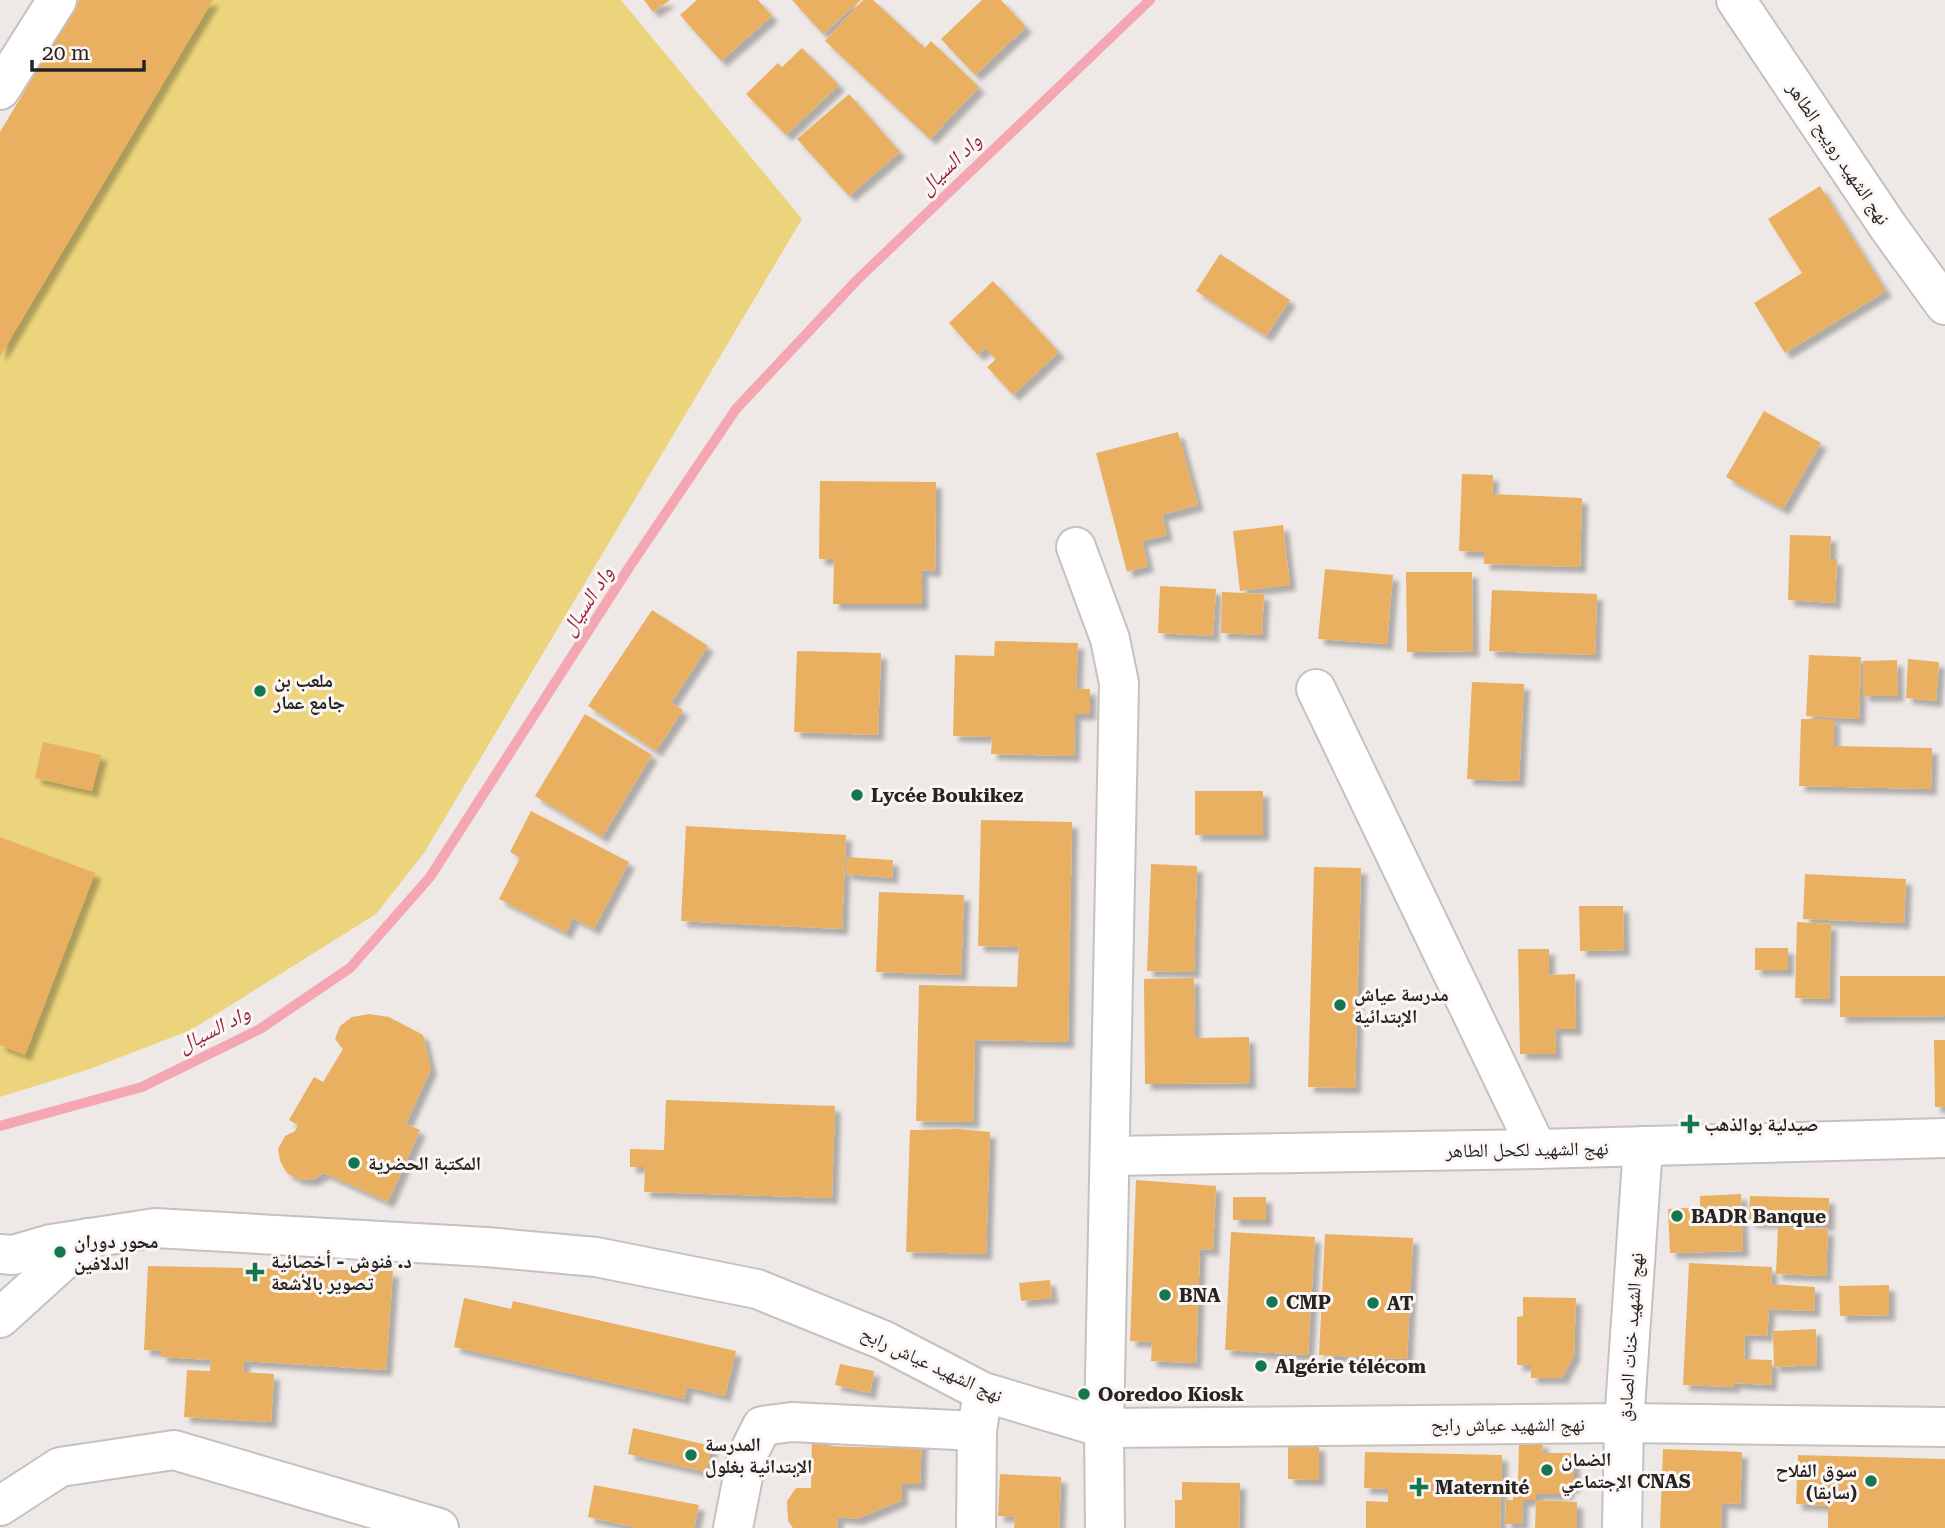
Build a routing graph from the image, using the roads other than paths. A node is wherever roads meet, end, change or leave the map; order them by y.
1 (57, 0) edge
2 (1736, 0) edge
3 (0, 90) edge
4 (1945, 305) edge
5 (1076, 547) dead end
6 (1315, 689) dead end
7 (1945, 1138) edge
8 (1643, 1146) junction
9 (1537, 1149) junction
10 (1110, 1156) junction
11 (88, 1238) junction
12 (4, 1251) edge
13 (0, 1318) edge
14 (983, 1392) junction
15 (1624, 1423) junction
16 (1945, 1427) edge
17 (1104, 1428) junction
18 (977, 1431) junction
19 (0, 1506) edge
20 (439, 1528) edge
21 (733, 1528) edge
22 (976, 1528) edge
23 (1105, 1528) edge
24 (1622, 1528) edge

1 - 3 street
2 - 4 street, نهج الشهيد رويبح الطاهر
5 - 10 street
6 - 9 street
7 - 8 street, نهج الشهيد لكحل الطاهر
8 - 9 street, نهج الشهيد لكحل الطاهر
8 - 15 street, نهج الشهيد خنات الصادق
9 - 10 street, نهج الشهيد لكحل الطاهر
10 - 17 street
11 - 12 street, نهج الشهيد عياش رابح
11 - 13 street
11 - 14 street, نهج الشهيد عياش رابح
14 - 17 street, نهج الشهيد عياش رابح
14 - 18 street
15 - 16 street, نهج الشهيد عياش رابح
15 - 17 street, نهج الشهيد عياش رابح
15 - 24 street, نهج الشهيد خنات الصادق
17 - 23 street
18 - 21 street
18 - 22 street
19 - 20 street

